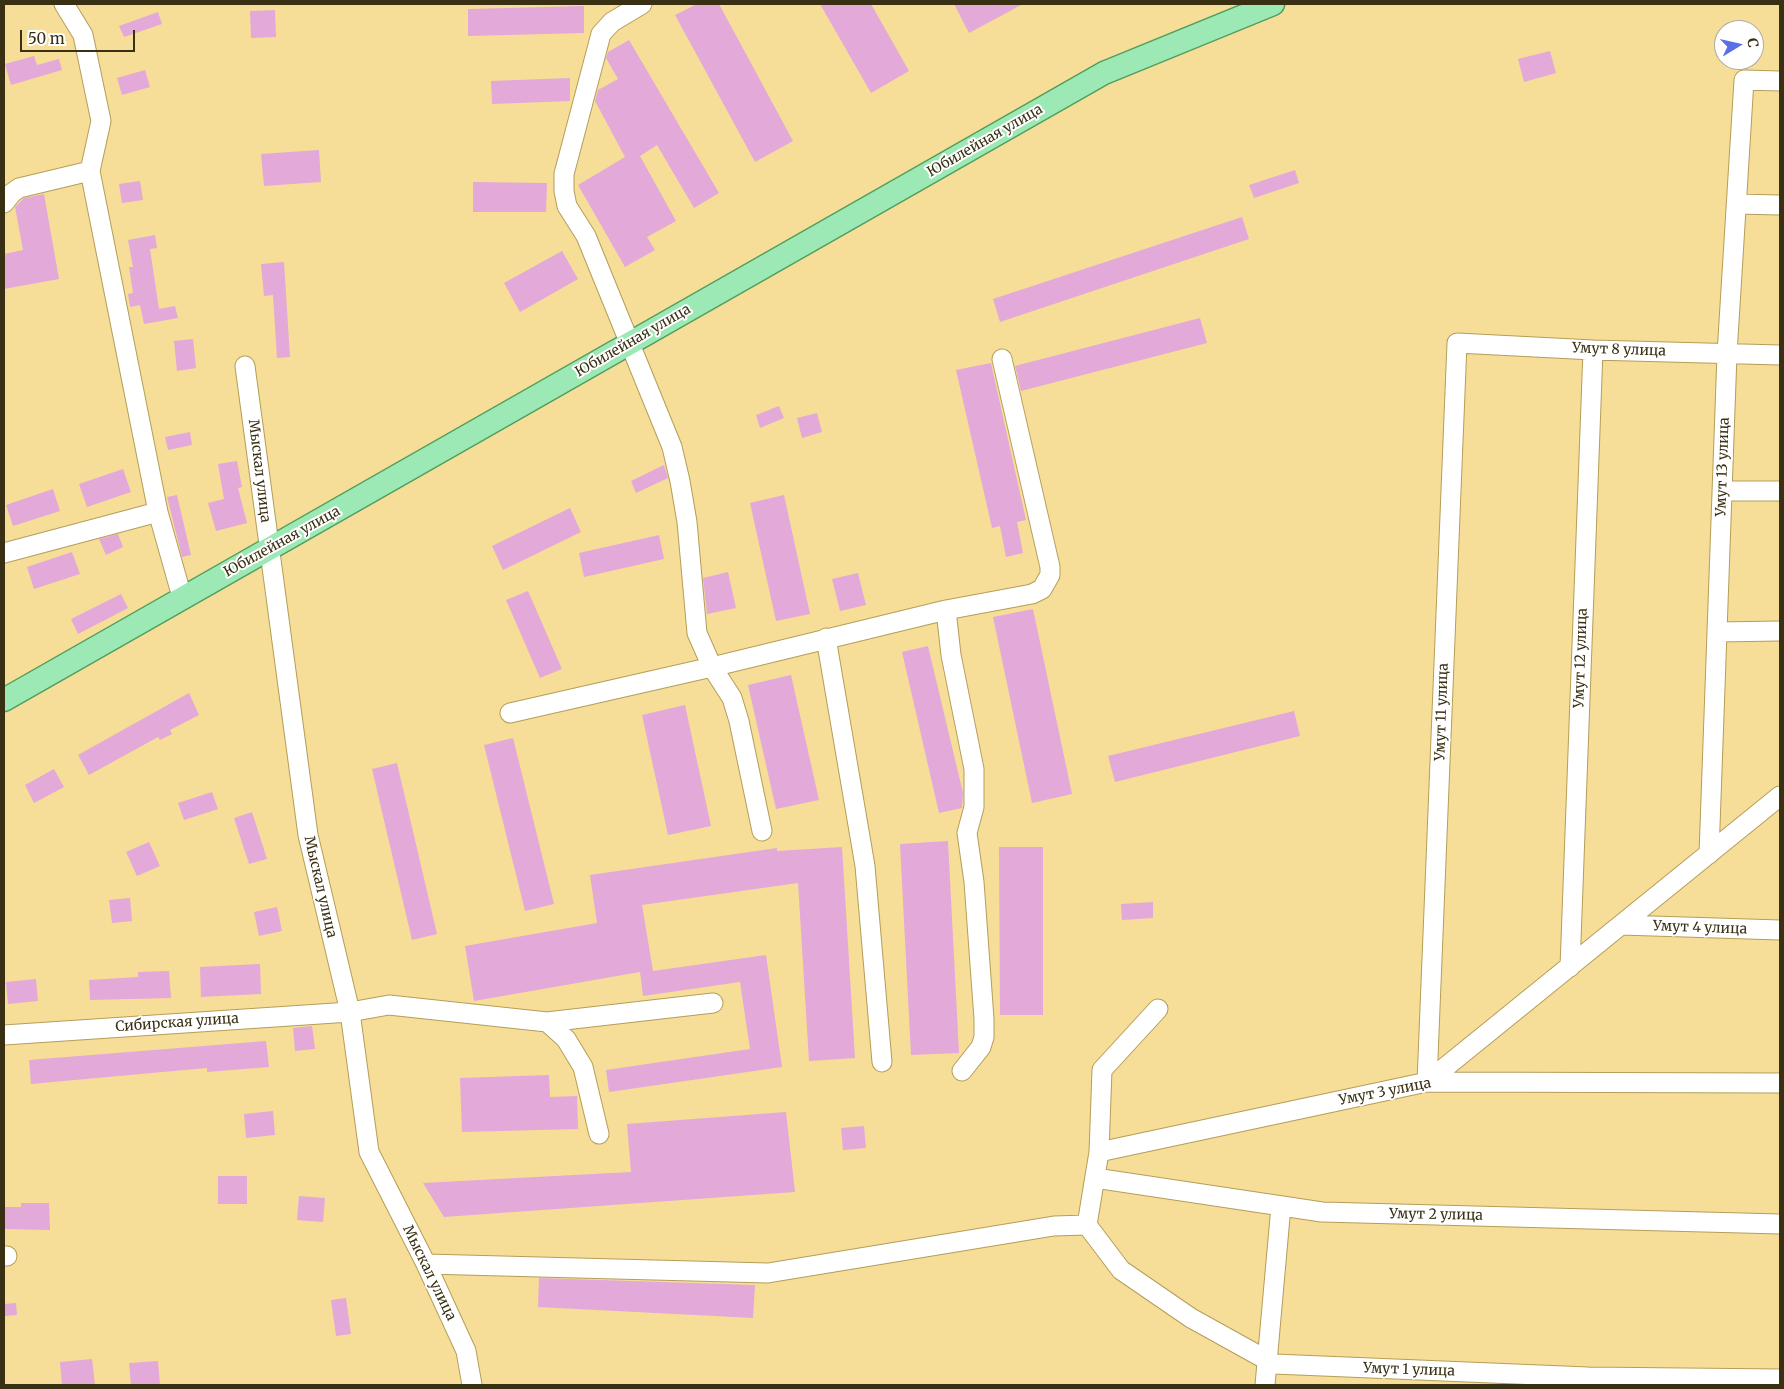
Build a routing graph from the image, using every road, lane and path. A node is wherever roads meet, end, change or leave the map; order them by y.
1 (64, 4) edge
2 (642, 4) edge
3 (1273, 4) edge
4 (1780, 81) edge
5 (90, 171) junction
6 (4, 203) edge
7 (1736, 204) junction
8 (1780, 205) edge
9 (628, 343) junction
10 (1457, 343) joint
11 (1593, 350) junction
12 (1727, 354) junction
13 (1780, 355) edge
14 (1002, 358) dead end
15 (245, 366) dead end
16 (1722, 491) junction
17 (1780, 491) edge
18 (158, 512) junction
19 (269, 551) junction
20 (4, 553) edge
21 (182, 597) junction
22 (946, 610) junction
23 (1780, 631) edge
24 (1717, 632) junction
25 (826, 638) junction
26 (712, 667) junction
27 (4, 700) edge
28 (510, 713) dead end
29 (1780, 796) edge
30 (762, 831) dead end
31 (1709, 854) junction
32 (1621, 926) junction
33 (1780, 930) edge
34 (1570, 966) junction
35 (713, 1003) dead end
36 (1158, 1009) dead end
37 (350, 1012) junction
38 (547, 1022) junction
39 (4, 1035) edge
40 (882, 1062) dead end
41 (962, 1071) dead end
42 (1427, 1082) junction
43 (1780, 1083) edge
44 (599, 1134) dead end
45 (1099, 1152) junction
46 (1095, 1178) junction
47 (1281, 1206) junction
48 (1780, 1224) edge
49 (1087, 1225) junction
50 (426, 1264) junction
51 (1268, 1361) junction
52 (1780, 1379) edge
53 (472, 1385) edge
54 (1265, 1385) edge

1 - 5 street
2 - 9 street
3 - 9 main road, Юбилейная улица
4 - 7 street, Умут 13 улица
5 - 6 street
5 - 18 street
7 - 8 street
7 - 12 street, Умут 13 улица
9 - 19 main road, Юбилейная улица
9 - 26 street
10 - 11 street, Умут 8 улица
10 - 42 street, Умут 11 улица
11 - 12 street, Умут 8 улица
11 - 34 street, Умут 12 улица
12 - 13 street, Умут 8 улица
12 - 16 street, Умут 13 улица
14 - 22 street
15 - 19 street, Мыскал улица
16 - 17 street
16 - 24 street, Умут 13 улица
18 - 20 street
18 - 21 street
19 - 21 main road, Юбилейная улица
19 - 37 street, Мыскал улица
21 - 27 main road, Юбилейная улица
22 - 25 street
22 - 41 street
23 - 24 street
24 - 31 street, Умут 13 улица
25 - 26 street
25 - 40 street
26 - 28 street
26 - 30 street
29 - 31 street
31 - 32 street
32 - 33 street, Умут 4 улица
32 - 34 street
34 - 42 street
35 - 38 street, Сибирская улица
36 - 45 street
37 - 38 street, Сибирская улица
37 - 39 street, Сибирская улица
37 - 50 street, Мыскал улица
38 - 44 street
42 - 43 street, Умут 3 улица
42 - 45 street, Умут 3 улица
45 - 46 street
46 - 47 street, Умут 2 улица
46 - 49 street
47 - 48 street, Умут 2 улица
47 - 51 street
49 - 50 street
49 - 51 street, Умут 1 улица
50 - 53 street, Мыскал улица
51 - 52 street, Умут 1 улица
51 - 54 street

